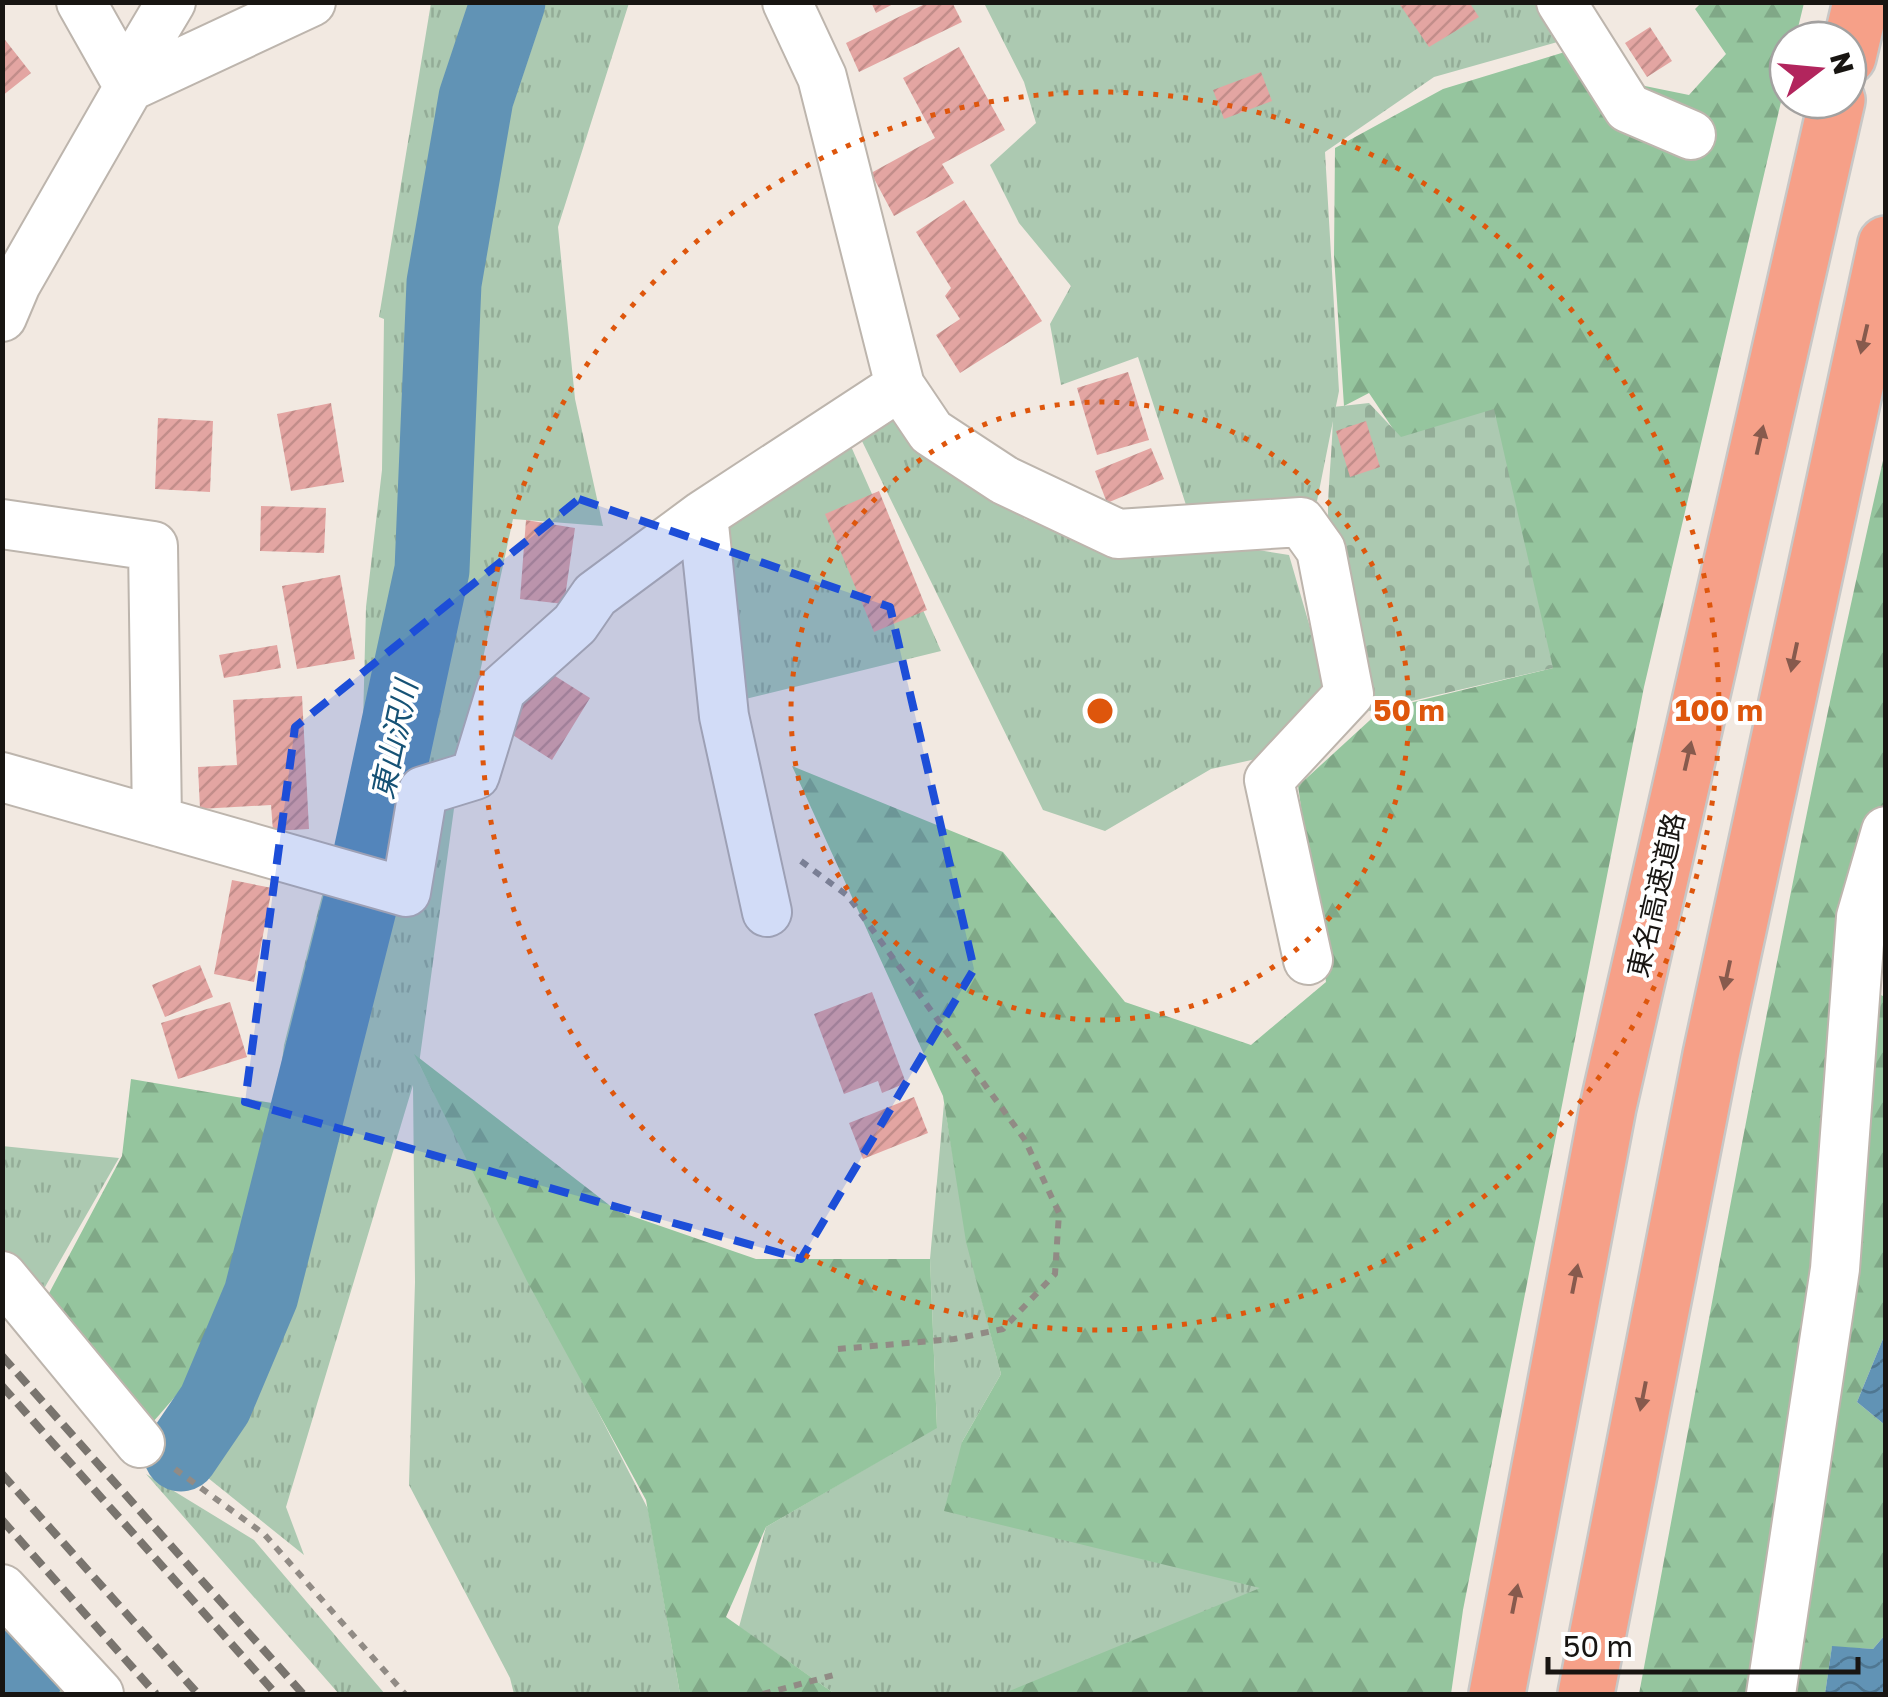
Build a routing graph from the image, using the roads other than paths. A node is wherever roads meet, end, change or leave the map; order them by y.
1 (81, 2) edge
2 (171, 2) edge
3 (311, 2) edge
4 (787, 2) edge
5 (1561, 2) edge
6 (129, 87) junction
7 (1832, 120) edge
8 (1691, 136) dead end
9 (1886, 244) edge
10 (2, 317) edge
11 (900, 386) junction
12 (703, 515) junction
13 (2, 524) edge
14 (2, 777) edge
15 (157, 821) junction
16 (1886, 831) edge
17 (767, 912) dead end
18 (1308, 960) dead end
19 (2, 1276) edge
20 (140, 1443) road end
21 (10, 1616) edge
22 (82, 1686) edge
23 (1496, 1694) edge
24 (1586, 1694) edge
25 (1772, 1694) edge

1 - 6 street
2 - 6 street
3 - 6 street
4 - 11 street
5 - 8 street
6 - 10 street
23 -> 7 highway, 東名高速道路
9 -> 24 highway
11 - 12 street
11 - 18 street
12 - 15 street
12 - 17 street
13 - 15 street
14 - 15 street
16 - 25 street
19 - 20 street
21 - 22 street

